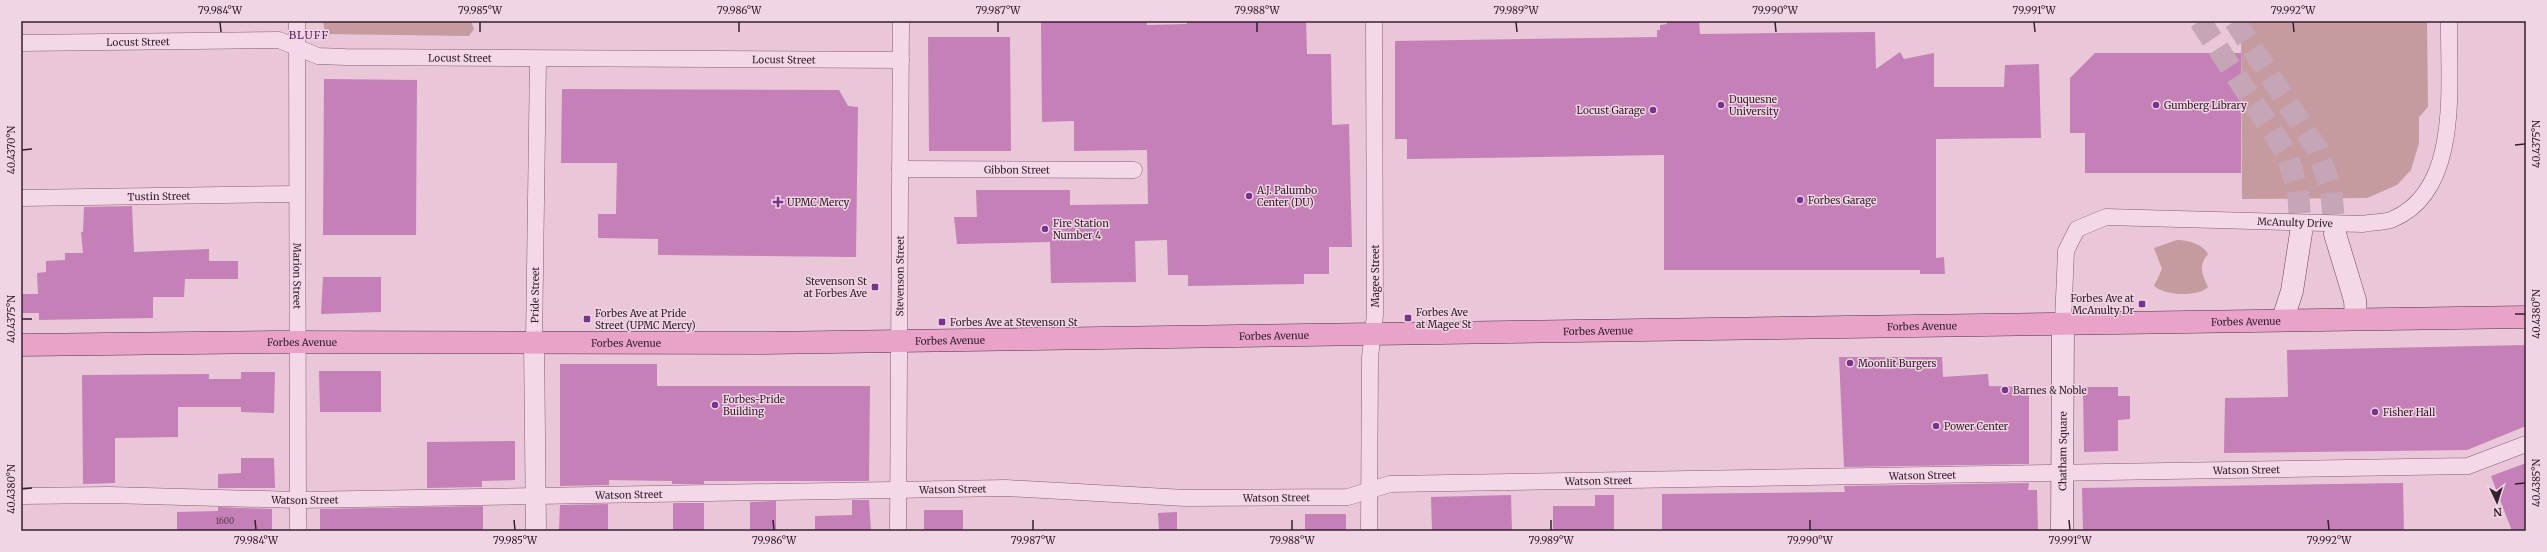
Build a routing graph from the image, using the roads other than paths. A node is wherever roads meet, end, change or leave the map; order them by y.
1 (297, 21) edge
2 (901, 21) edge
3 (1374, 21) edge
4 (2449, 21) edge
5 (21, 43) edge
6 (296, 48) junction
7 (538, 60) junction
8 (901, 60) junction
9 (900, 169) junction
10 (1134, 170) dead end
11 (296, 194) junction
12 (21, 198) edge
13 (2301, 233) tunnel mouth
14 (2335, 234) tunnel mouth
15 (2526, 317) edge
16 (2356, 318) junction
17 (2283, 319) junction
18 (2063, 322) junction
19 (1373, 333) junction
20 (534, 341) junction
21 (900, 341) junction
22 (297, 343) junction
23 (21, 345) edge
24 (2526, 444) edge
25 (2062, 471) junction
26 (898, 490) junction
27 (1369, 491) junction
28 (21, 496) edge
29 (536, 498) junction
30 (298, 500) junction
31 (298, 531) edge
32 (536, 531) edge
33 (898, 531) edge
34 (1369, 531) edge
35 (2062, 531) edge

1 - 6 street, Marion Street
2 - 8 street, Stevenson Street
3 - 19 street, Magee Street
4 - 18 street, McAnulty Drive
5 - 6 street, Locust Street
6 - 7 street, Locust Street
6 - 11 street, Marion Street
7 - 8 street, Locust Street
7 - 20 street, Pride Street
8 - 9 street, Stevenson Street
9 - 10 street, Gibbon Street
9 - 21 street, Stevenson Street
11 - 12 street, Tustin Street
11 - 22 street, Marion Street
13 - 17 main road
14 - 16 main road
15 - 16 main road, Forbes Avenue
16 - 17 main road, Forbes Avenue
17 - 18 main road, Forbes Avenue
18 - 19 main road, Forbes Avenue
18 - 25 main road, Chatham Square
19 - 21 main road, Forbes Avenue
19 - 27 street, Magee Street
20 - 21 main road, Forbes Avenue
20 - 22 main road, Forbes Avenue
20 - 29 street, Pride Street
21 - 26 street, Stevenson Street
22 - 23 main road, Forbes Avenue
22 - 30 street, Marion Street
24 - 25 street, Watson Street
25 - 27 street, Watson Street
25 - 35 main road, Chatham Square
26 - 27 street, Watson Street
26 - 29 street, Watson Street
26 - 33 street, Stevenson Street
27 - 34 street, Magee Street
28 - 30 street, Watson Street
29 - 30 street, Watson Street
29 - 32 street, Pride Street
30 - 31 street, Marion Street

